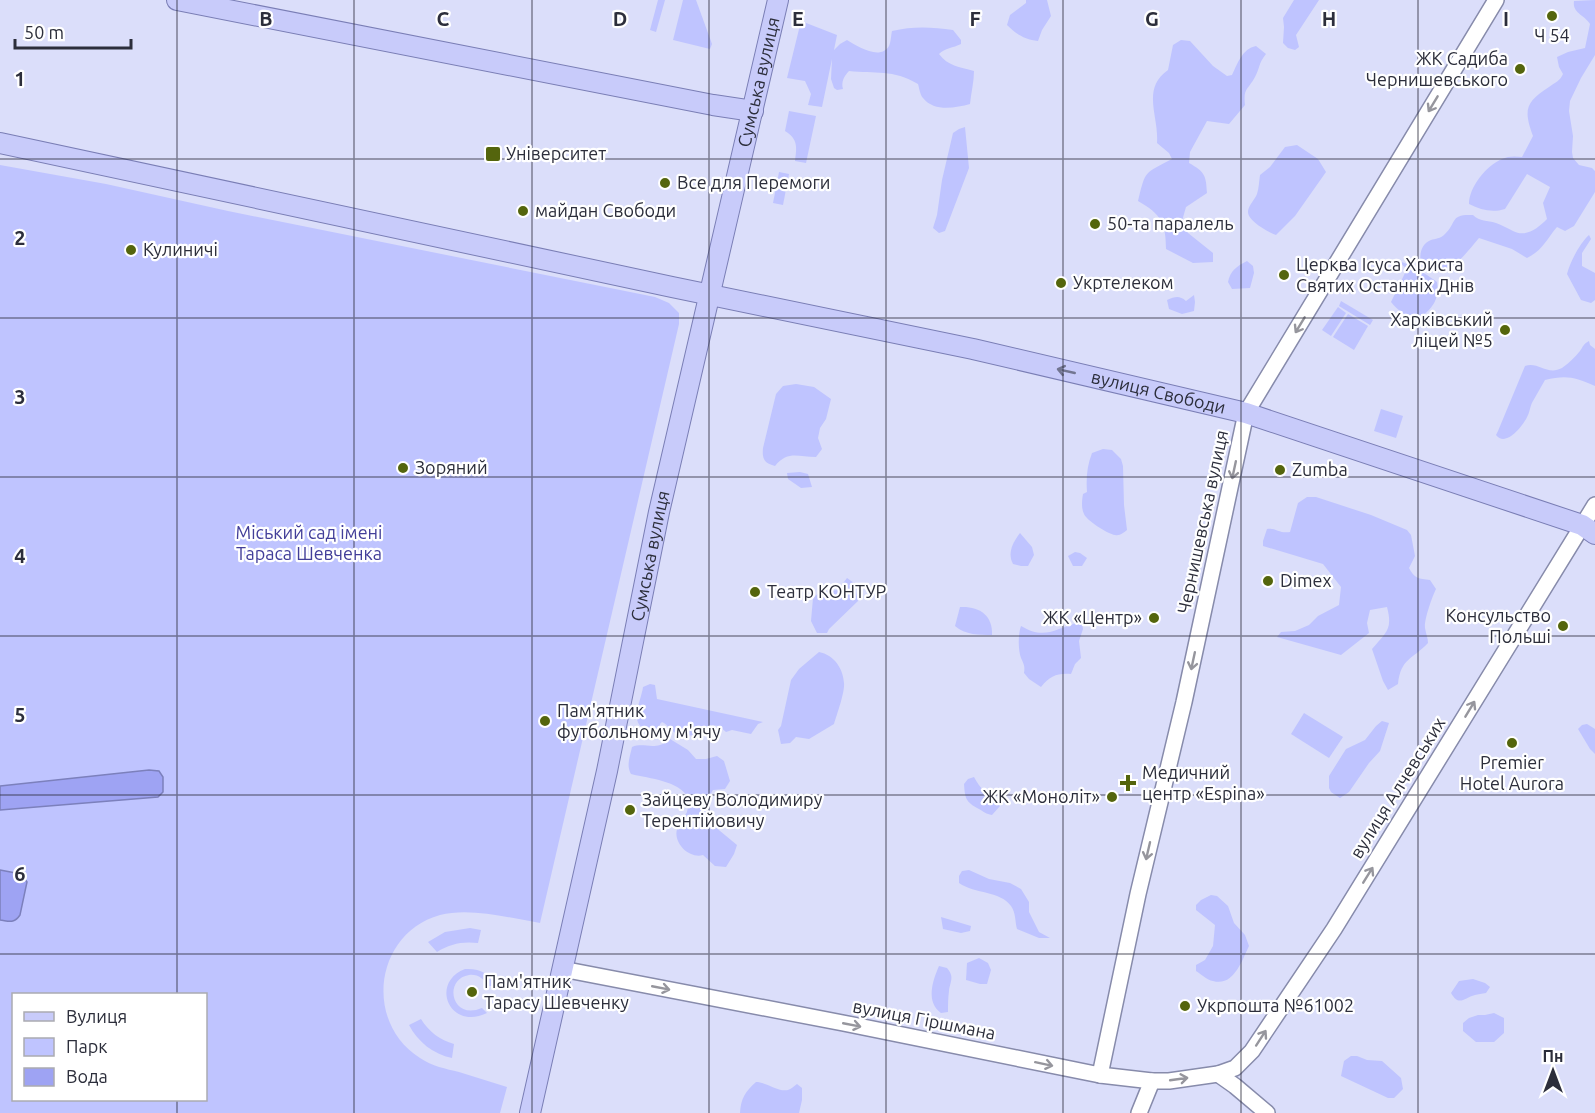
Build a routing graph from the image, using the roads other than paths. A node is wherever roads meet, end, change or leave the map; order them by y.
1 (177, 0) edge
2 (778, 0) edge
3 (1496, 0) edge
4 (753, 111) junction
5 (0, 143) edge
6 (709, 295) junction
7 (1246, 413) junction
8 (1595, 505) edge
9 (1588, 530) edge
10 (562, 969) junction
11 (1218, 1074) junction
12 (1100, 1076) junction
13 (1152, 1081) junction
14 (530, 1113) edge
15 (1139, 1113) edge
16 (1267, 1113) edge

1 - 4 main road
2 - 4 main road, Сумська вулиця
3 -> 7 street, Чернишевська вулиця
4 - 6 main road, Сумська вулиця
5 - 6 main road
7 -> 6 main road, вулиця Свободи
6 - 10 main road, Сумська вулиця
7 - 9 main road, вулиця Свободи
7 -> 12 street, Чернишевська вулиця
8 - 9 street, вулиця Алчевських
11 -> 9 street, вулиця Алчевських
10 -> 12 street, вулиця Гіршмана
10 - 14 main road, Сумська вулиця
13 -> 11 street, вулиця Гіршмана
11 - 16 street
12 - 13 street, вулиця Гіршмана
13 - 15 street

